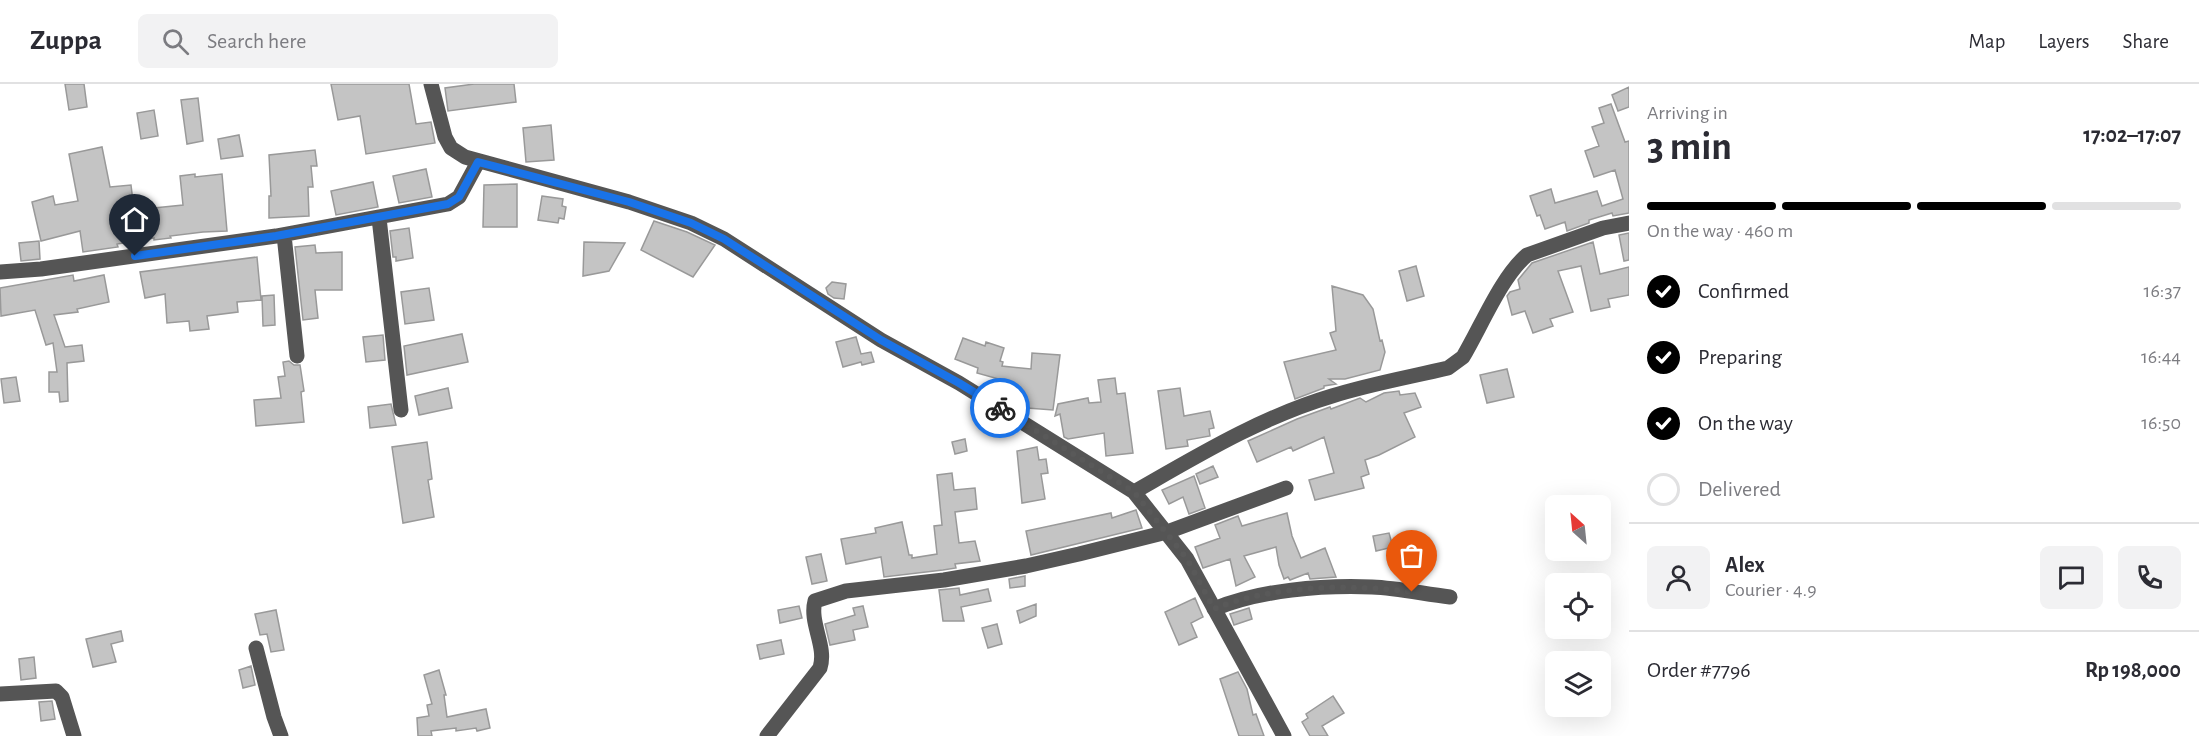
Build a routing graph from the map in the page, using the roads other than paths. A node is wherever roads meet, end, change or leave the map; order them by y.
1 (431, 84) edge
2 (478, 162) junction
3 (379, 218) junction
4 (1629, 223) edge
5 (285, 235) junction
6 (0, 272) edge
7 (297, 356) dead end
8 (401, 410) dead end
9 (1286, 488) dead end
10 (1134, 492) junction
11 (1167, 532) junction
12 (1450, 597) dead end
13 (1214, 609) junction
14 (256, 648) dead end
15 (0, 694) edge
16 (74, 736) edge
17 (281, 736) edge
18 (767, 736) edge
19 (1284, 736) edge

1 - 2 street
2 - 3 street
2 - 10 street
3 - 5 street
3 - 8 street
4 - 10 street
5 - 6 street
5 - 7 street
9 - 11 street
10 - 11 street
11 - 13 street
11 - 18 street
12 - 13 street
13 - 19 street
14 - 17 street
15 - 16 street

